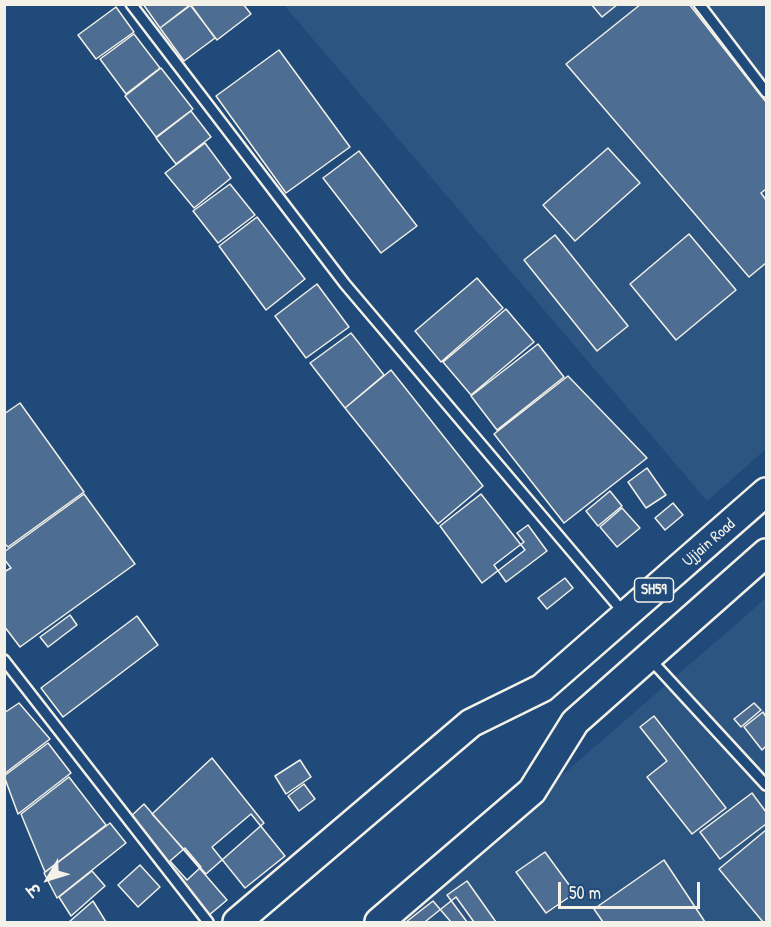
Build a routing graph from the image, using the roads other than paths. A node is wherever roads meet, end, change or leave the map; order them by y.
1 (131, 4) edge
2 (699, 4) edge
3 (766, 92) edge
4 (766, 492) edge
5 (766, 553) edge
6 (626, 615) junction
7 (649, 658) junction
8 (4, 660) edge
9 (766, 785) edge
10 (208, 922) edge
11 (237, 922) edge
12 (380, 922) edge

1 - 6 lane
2 - 3 lane
4 - 6 main road, Ujjain Road / SH59
5 - 7 main road
6 - 11 main road, Ujjain Road / SH59
7 - 9 lane
7 - 12 main road
8 - 10 lane

